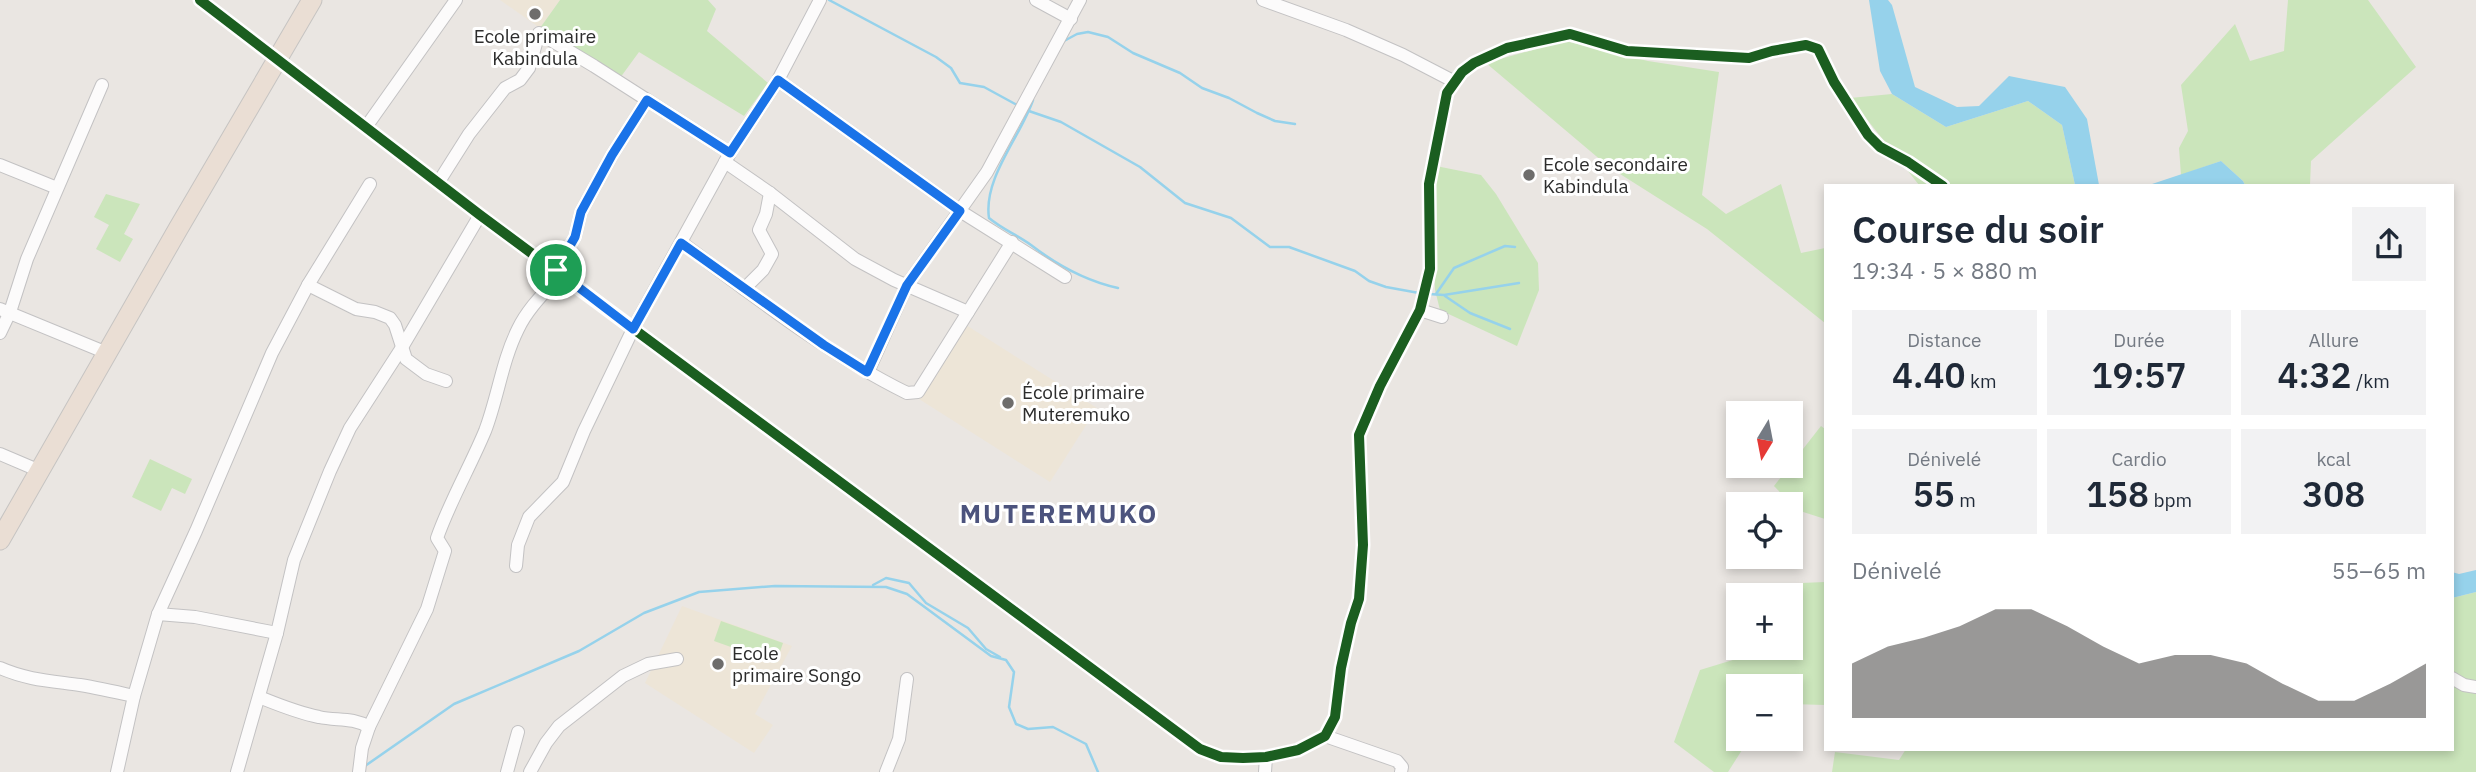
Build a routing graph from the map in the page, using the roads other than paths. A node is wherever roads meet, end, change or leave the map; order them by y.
1 (200, 0) edge
2 (312, 0) edge
3 (456, 0) edge
4 (820, 0) edge
5 (1036, 0) edge
6 (1080, 0) edge
7 (1263, 0) edge
8 (1071, 19) junction
9 (277, 59) junction
10 (778, 80) junction
11 (1455, 82) junction
12 (102, 85) dead end
13 (647, 100) junction
14 (366, 127) junction
15 (727, 157) junction
16 (0, 165) edge
17 (438, 183) junction
18 (370, 184) dead end
19 (1940, 184) edge
20 (57, 188) junction
21 (770, 193) junction
22 (960, 211) junction
23 (480, 215) junction
24 (1012, 242) junction
25 (681, 243) junction
26 (558, 272) junction
27 (1065, 277) dead end
28 (308, 285) junction
29 (907, 285) junction
30 (744, 289) junction
31 (5, 310) edge
32 (1420, 310) junction
33 (968, 312) junction
34 (1442, 317) dead end
35 (633, 329) junction
36 (0, 333) edge
37 (401, 349) junction
38 (107, 353) junction
39 (867, 372) junction
40 (446, 381) dead end
41 (0, 454) edge
42 (40, 471) junction
43 (0, 540) edge
44 (516, 566) dead end
45 (158, 614) junction
46 (277, 633) junction
47 (677, 659) dead end
48 (0, 668) edge
49 (907, 679) dead end
50 (2454, 679) edge
51 (2476, 687) edge
52 (134, 696) junction
53 (259, 697) junction
54 (369, 727) junction
55 (518, 732) dead end
56 (1325, 736) junction
57 (1266, 757) junction
58 (117, 772) edge
59 (237, 772) edge
60 (359, 772) edge
61 (507, 772) edge
62 (530, 772) edge
63 (886, 772) edge
64 (1265, 772) edge
65 (1401, 772) edge

1 - 9 street
2 - 9 highway
3 - 14 street
4 - 10 street
5 - 8 street
6 - 8 street
7 - 11 street
8 - 22 street
9 - 14 street
9 - 38 highway
10 - 15 street
10 - 22 street
11 - 19 street
11 - 32 street
12 - 20 street
13 - 15 street
13 - 17 street
13 - 26 street
14 - 17 street
15 - 21 street
15 - 25 street
16 - 20 street
17 - 23 street
18 - 28 street
20 - 31 street
21 - 29 street
21 - 30 street
22 - 24 street
22 - 29 street
23 - 26 street
23 - 37 street
24 - 27 street
24 - 33 street
25 - 30 street
25 - 35 street
26 - 35 street
26 - 54 street
28 - 37 street
28 - 45 street
29 - 33 street
29 - 39 street
30 - 39 street
31 - 36 street
31 - 38 street
32 - 34 street
32 - 56 street
33 - 39 street
35 - 44 street
35 - 57 street
37 - 40 street
37 - 46 street
38 - 42 highway
41 - 42 street
42 - 43 highway
45 - 46 street
45 - 52 street
46 - 53 street
47 - 62 street
48 - 52 street
49 - 63 street
50 - 51 street
52 - 58 street
53 - 54 street
53 - 59 street
54 - 60 street
55 - 61 street
56 - 57 street
56 - 65 street
57 - 64 street

